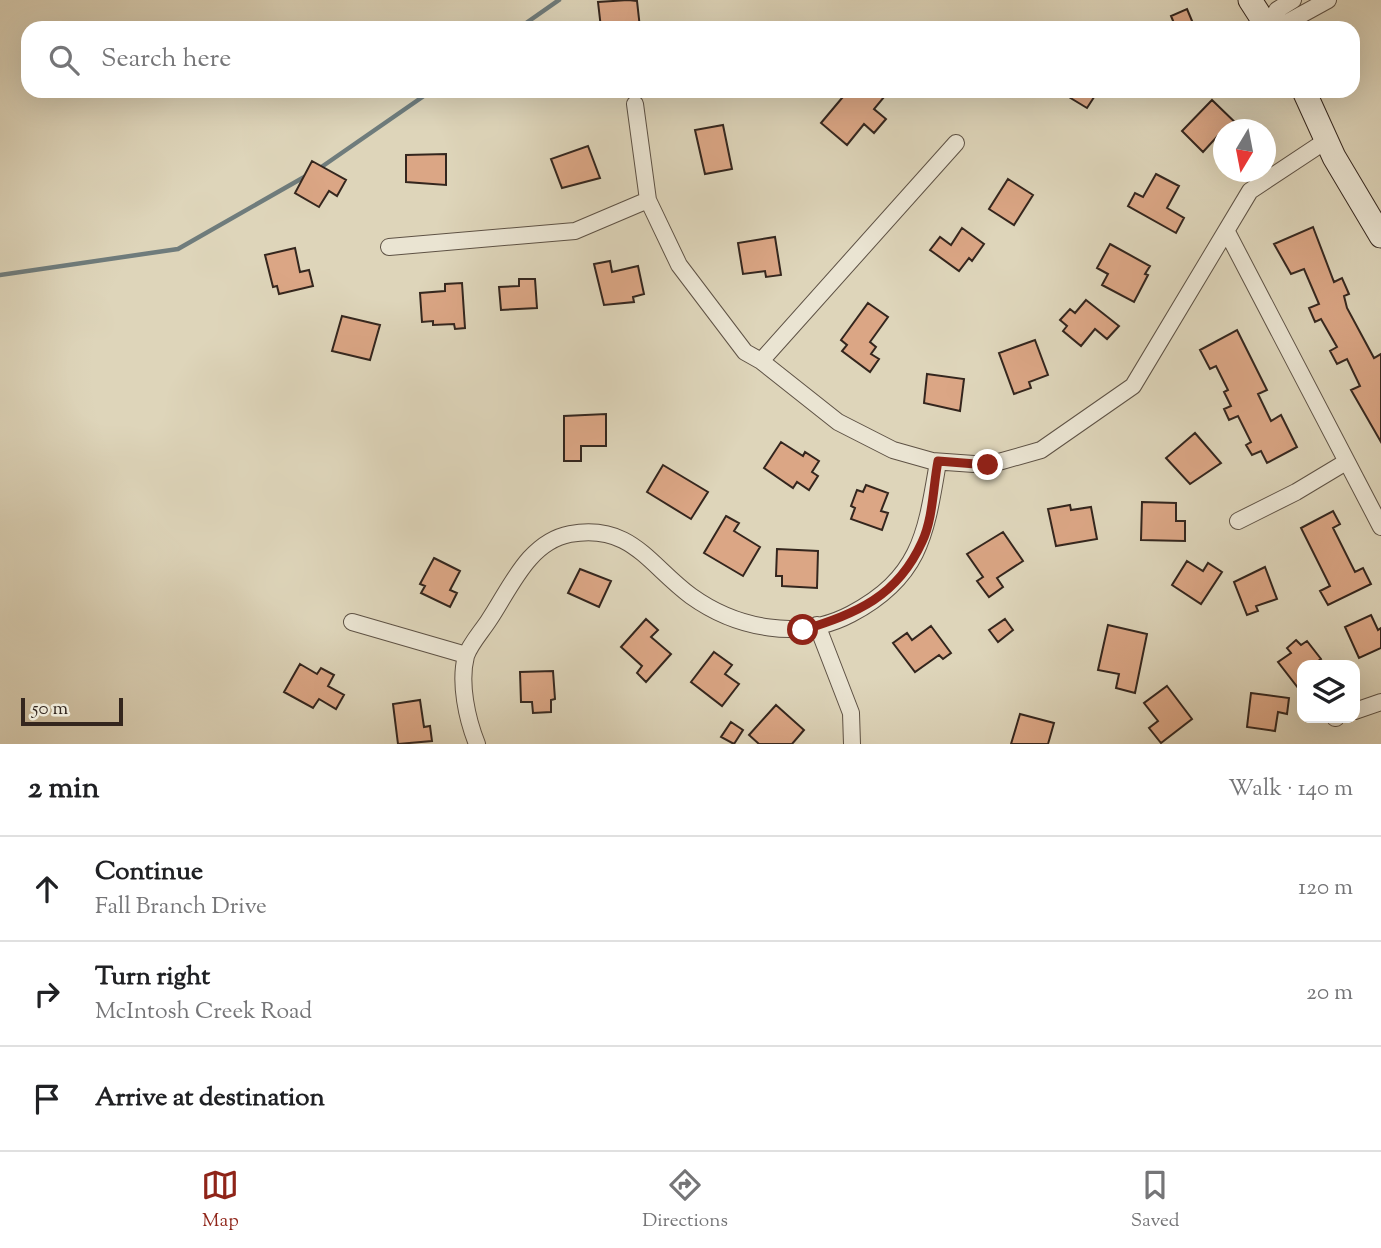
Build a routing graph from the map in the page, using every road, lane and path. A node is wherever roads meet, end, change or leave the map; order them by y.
1 (1250, 0) edge
2 (1293, 0) edge
3 (1328, 0) edge
4 (1264, 21) edge
5 (1272, 21) edge
6 (1289, 21) edge
7 (1307, 98) edge
8 (635, 104) dead end
9 (1327, 140) junction
10 (956, 143) dead end
11 (648, 200) junction
12 (1227, 232) junction
13 (1381, 236) edge
14 (389, 247) dead end
15 (761, 361) junction
16 (938, 461) junction
17 (1346, 462) junction
18 (1238, 521) dead end
19 (1381, 527) edge
20 (352, 622) dead end
21 (817, 625) junction
22 (467, 655) junction
23 (1381, 702) edge
24 (1360, 709) edge
25 (477, 744) edge
26 (852, 744) edge

1 - 4 main road
2 - 5 street
3 - 6 street
7 - 9 main road
8 - 11 street
9 - 12 street
9 - 13 main road
10 - 15 street
11 - 14 street
11 - 15 street
12 - 16 street
12 - 17 street
15 - 16 street
16 - 21 street
17 - 18 street
17 - 19 street
20 - 22 street
21 - 22 street
21 - 26 street
22 - 25 street
23 - 24 street

